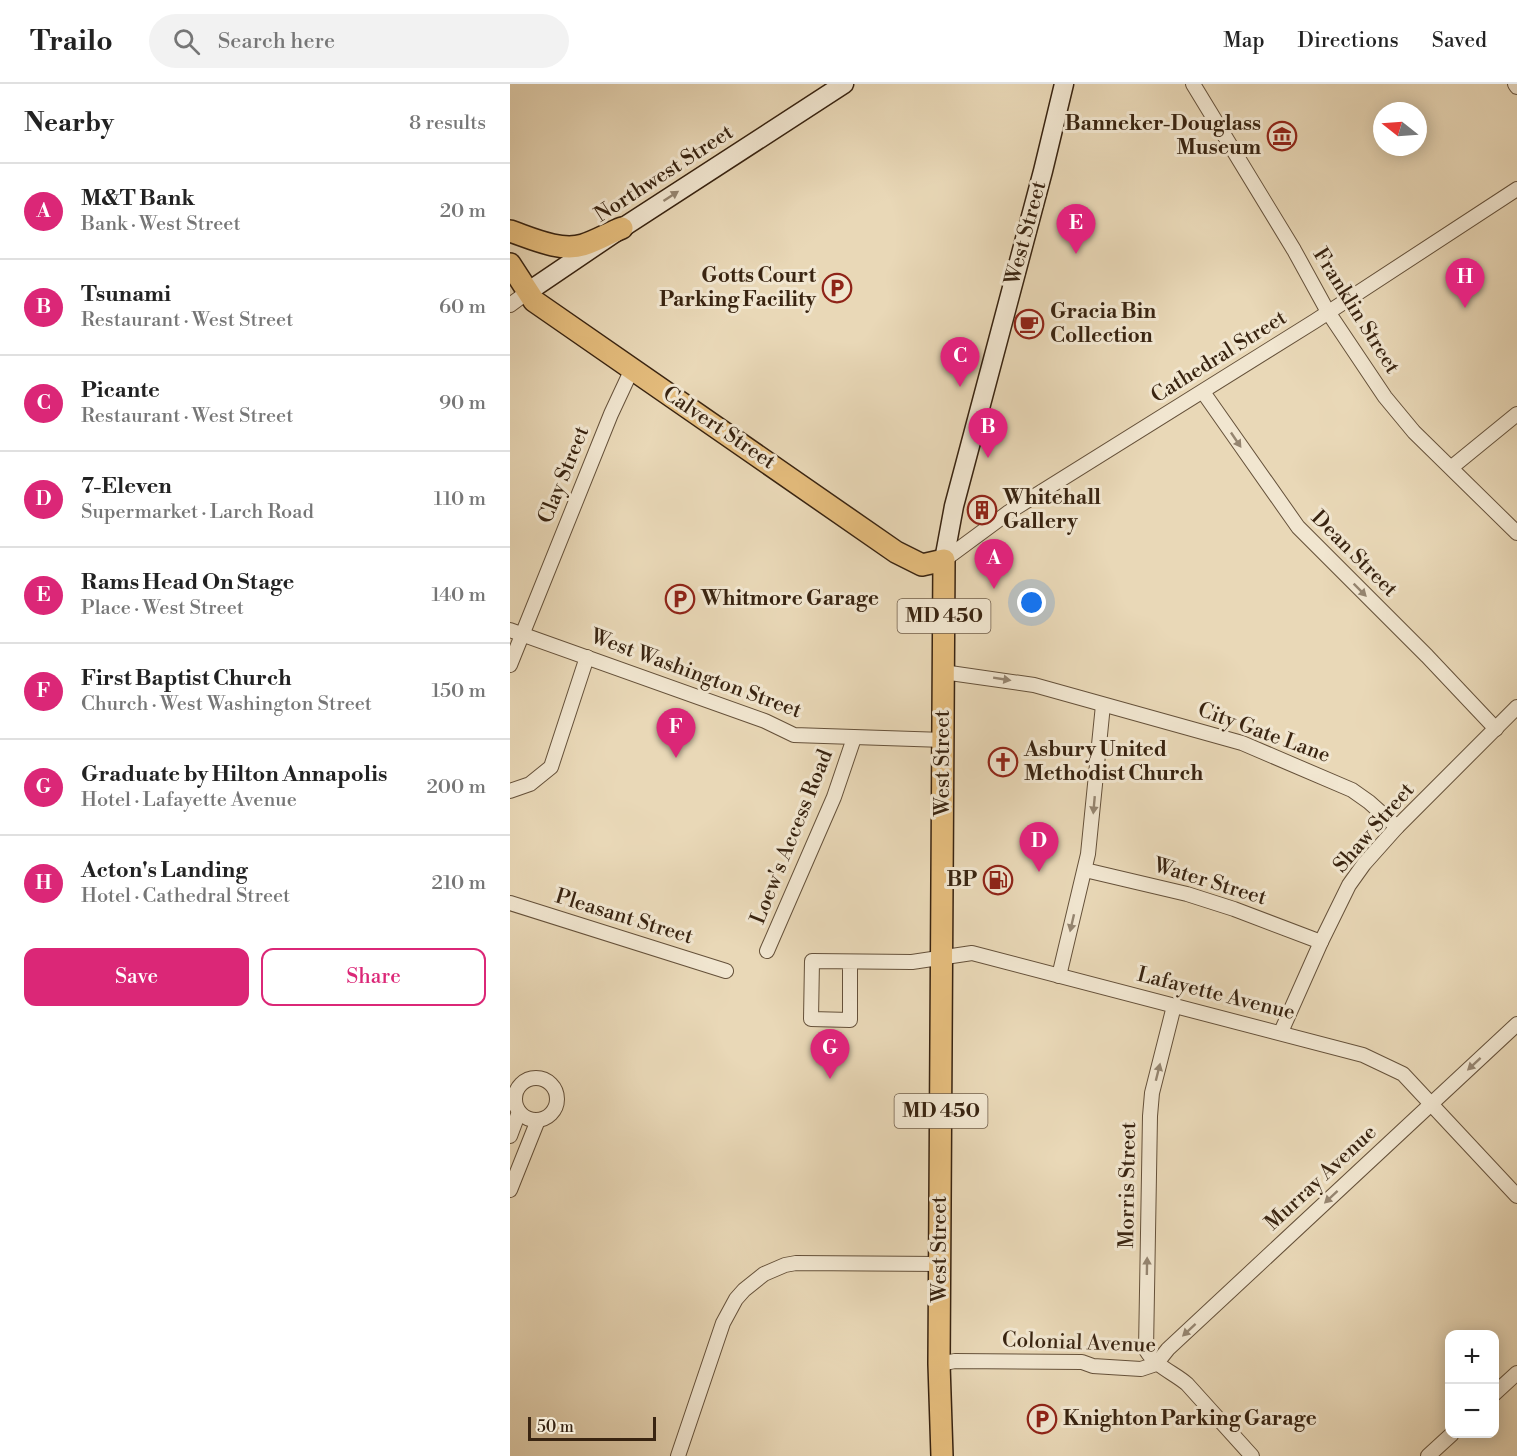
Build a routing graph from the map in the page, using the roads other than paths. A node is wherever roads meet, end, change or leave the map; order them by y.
1 (844, 84) edge
2 (1064, 84) edge
3 (1193, 84) edge
4 (1517, 189) edge
5 (622, 228) junction
6 (510, 231) edge
7 (510, 264) edge
8 (529, 291) junction
9 (510, 305) edge
10 (1328, 312) junction
11 (632, 369) junction
12 (1203, 392) junction
13 (1517, 414) edge
14 (1452, 468) junction
15 (1517, 534) edge
16 (944, 560) junction
17 (516, 632) edge
18 (587, 657) junction
19 (510, 665) edge
20 (944, 672) junction
21 (1103, 705) junction
22 (1517, 707) edge
23 (1496, 729) junction
24 (854, 738) junction
25 (944, 741) junction
26 (510, 790) edge
27 (1397, 827) junction
28 (1085, 870) junction
29 (510, 903) edge
30 (1321, 942) junction
31 (767, 951) dead end
32 (942, 958) junction
33 (850, 962) junction
34 (726, 971) dead end
35 (1059, 976) junction
36 (1174, 1006) junction
37 (1517, 1024) edge
38 (1281, 1032) junction
39 (1431, 1104) junction
40 (519, 1112) junction
41 (538, 1120) junction
42 (510, 1136) edge
43 (511, 1183) edge
44 (1517, 1196) edge
45 (940, 1264) junction
46 (939, 1364) junction
47 (1156, 1364) junction
48 (1517, 1373) edge
49 (1499, 1389) edge
50 (1448, 1438) edge
51 (678, 1456) edge
52 (942, 1456) edge
53 (1252, 1456) edge
54 (1428, 1456) edge

5 -> 1 main road, Northwest Street
2 - 16 main road, West Street / MD 450
3 - 10 street, Franklin Street
4 - 10 street, Cathedral Street
5 - 6 main road
5 - 8 main road, Northwest Street
7 - 8 main road, Calvert Street
8 - 9 street, Northwest Street
8 - 11 main road, Calvert Street
10 - 12 street, Cathedral Street
10 - 14 street, Franklin Street
11 - 16 main road, Calvert Street
11 - 17 street, Clay Street
12 - 16 street, Cathedral Street
12 -> 23 street, Dean Street
13 - 14 street
14 - 15 street, Franklin Street
16 - 20 main road, West Street / MD 450
17 - 18 street, West Washington Street
17 - 19 street, Clay Street
18 - 24 street, West Washington Street
18 - 26 street
20 -> 21 street, City Gate Lane
20 - 25 main road, West Street / MD 450
21 - 27 street, City Gate Lane
21 -> 28 street
22 - 23 street, Shaw Street
23 - 27 street, Shaw Street
24 - 25 street, West Washington Street
24 - 31 street, Loew's Access Road
25 - 32 main road, West Street / MD 450
27 - 30 street, Shaw Street
28 - 30 street, Water Street
28 -> 35 street
29 - 34 street, Pleasant Street
30 - 38 street, Shaw Street
32 - 33 street, Lafayette Avenue
32 - 35 street, Lafayette Avenue
32 - 45 main road, West Street / MD 450
33 - 33 street, Lafayette Avenue
35 - 36 street, Lafayette Avenue
36 - 38 street, Lafayette Avenue
47 -> 36 street, Morris Street
37 -> 39 street, Murray Avenue
38 - 39 street, Lafayette Avenue
39 - 44 street, Lafayette Avenue
39 -> 47 street, Murray Avenue
40 - 41 street
40 - 41 street
40 - 42 street
41 - 43 street
45 - 46 main road, West Street / MD 450
45 - 51 street
46 - 47 street, Colonial Avenue
46 - 52 main road, West Street / MD 450
47 - 53 street, Colonial Avenue
48 - 49 street
50 - 54 street

